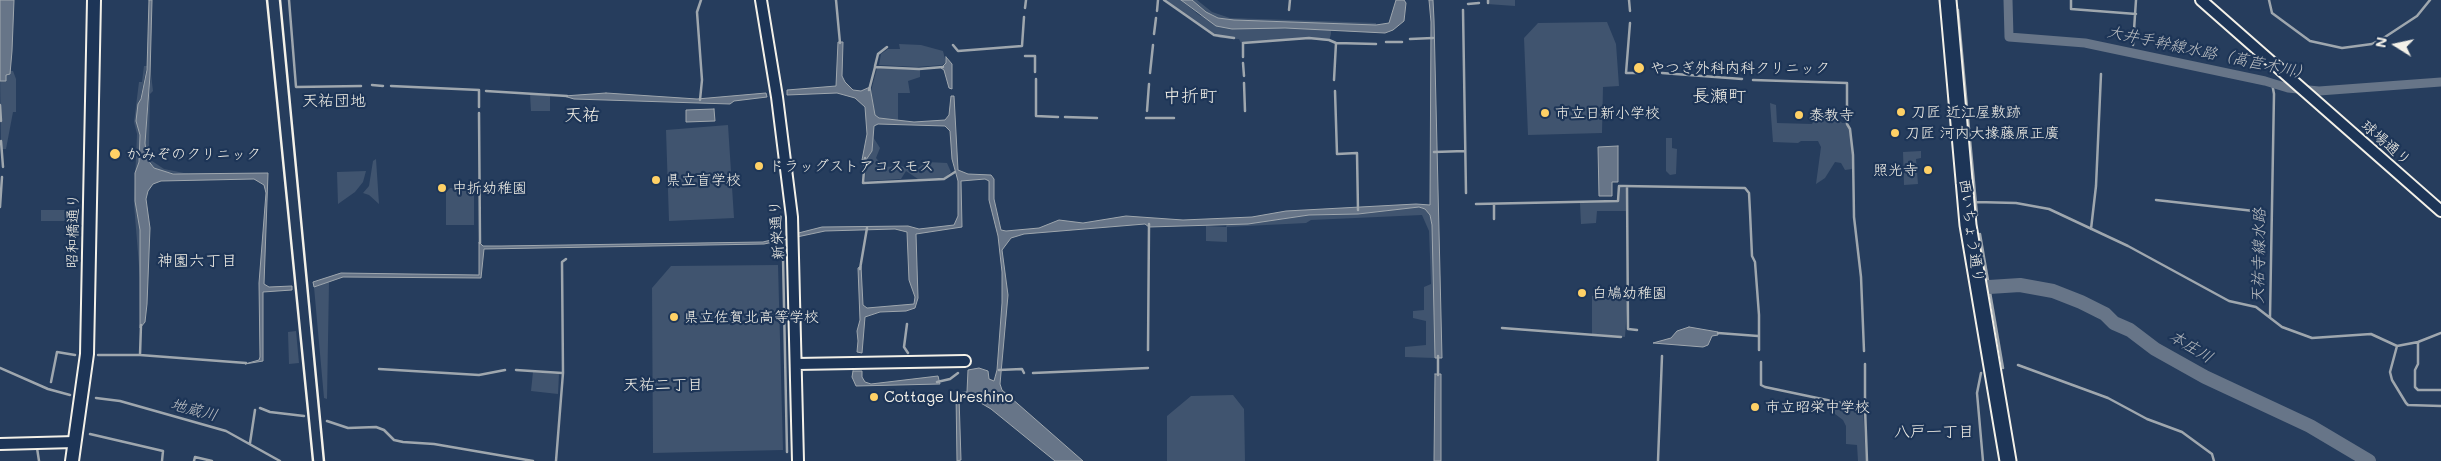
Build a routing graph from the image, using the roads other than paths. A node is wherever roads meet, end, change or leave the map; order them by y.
1 (94, 0) edge
2 (761, 0) edge
3 (1948, 0) edge
4 (2201, 0) edge
5 (2441, 211) edge
6 (965, 361) dead end
7 (797, 364) junction
8 (76, 442) junction
9 (0, 444) edge
10 (72, 461) edge
11 (798, 461) edge
12 (2008, 461) edge

1 - 8 main road, 昭和橋通り
2 - 7 street, 新栄通り
3 - 12 highway, 西いちょう通り
4 - 5 street, 球場通り
6 - 7 street
7 - 11 street, 新栄通り
8 - 9 street
8 - 10 main road, 昭和橋通り

